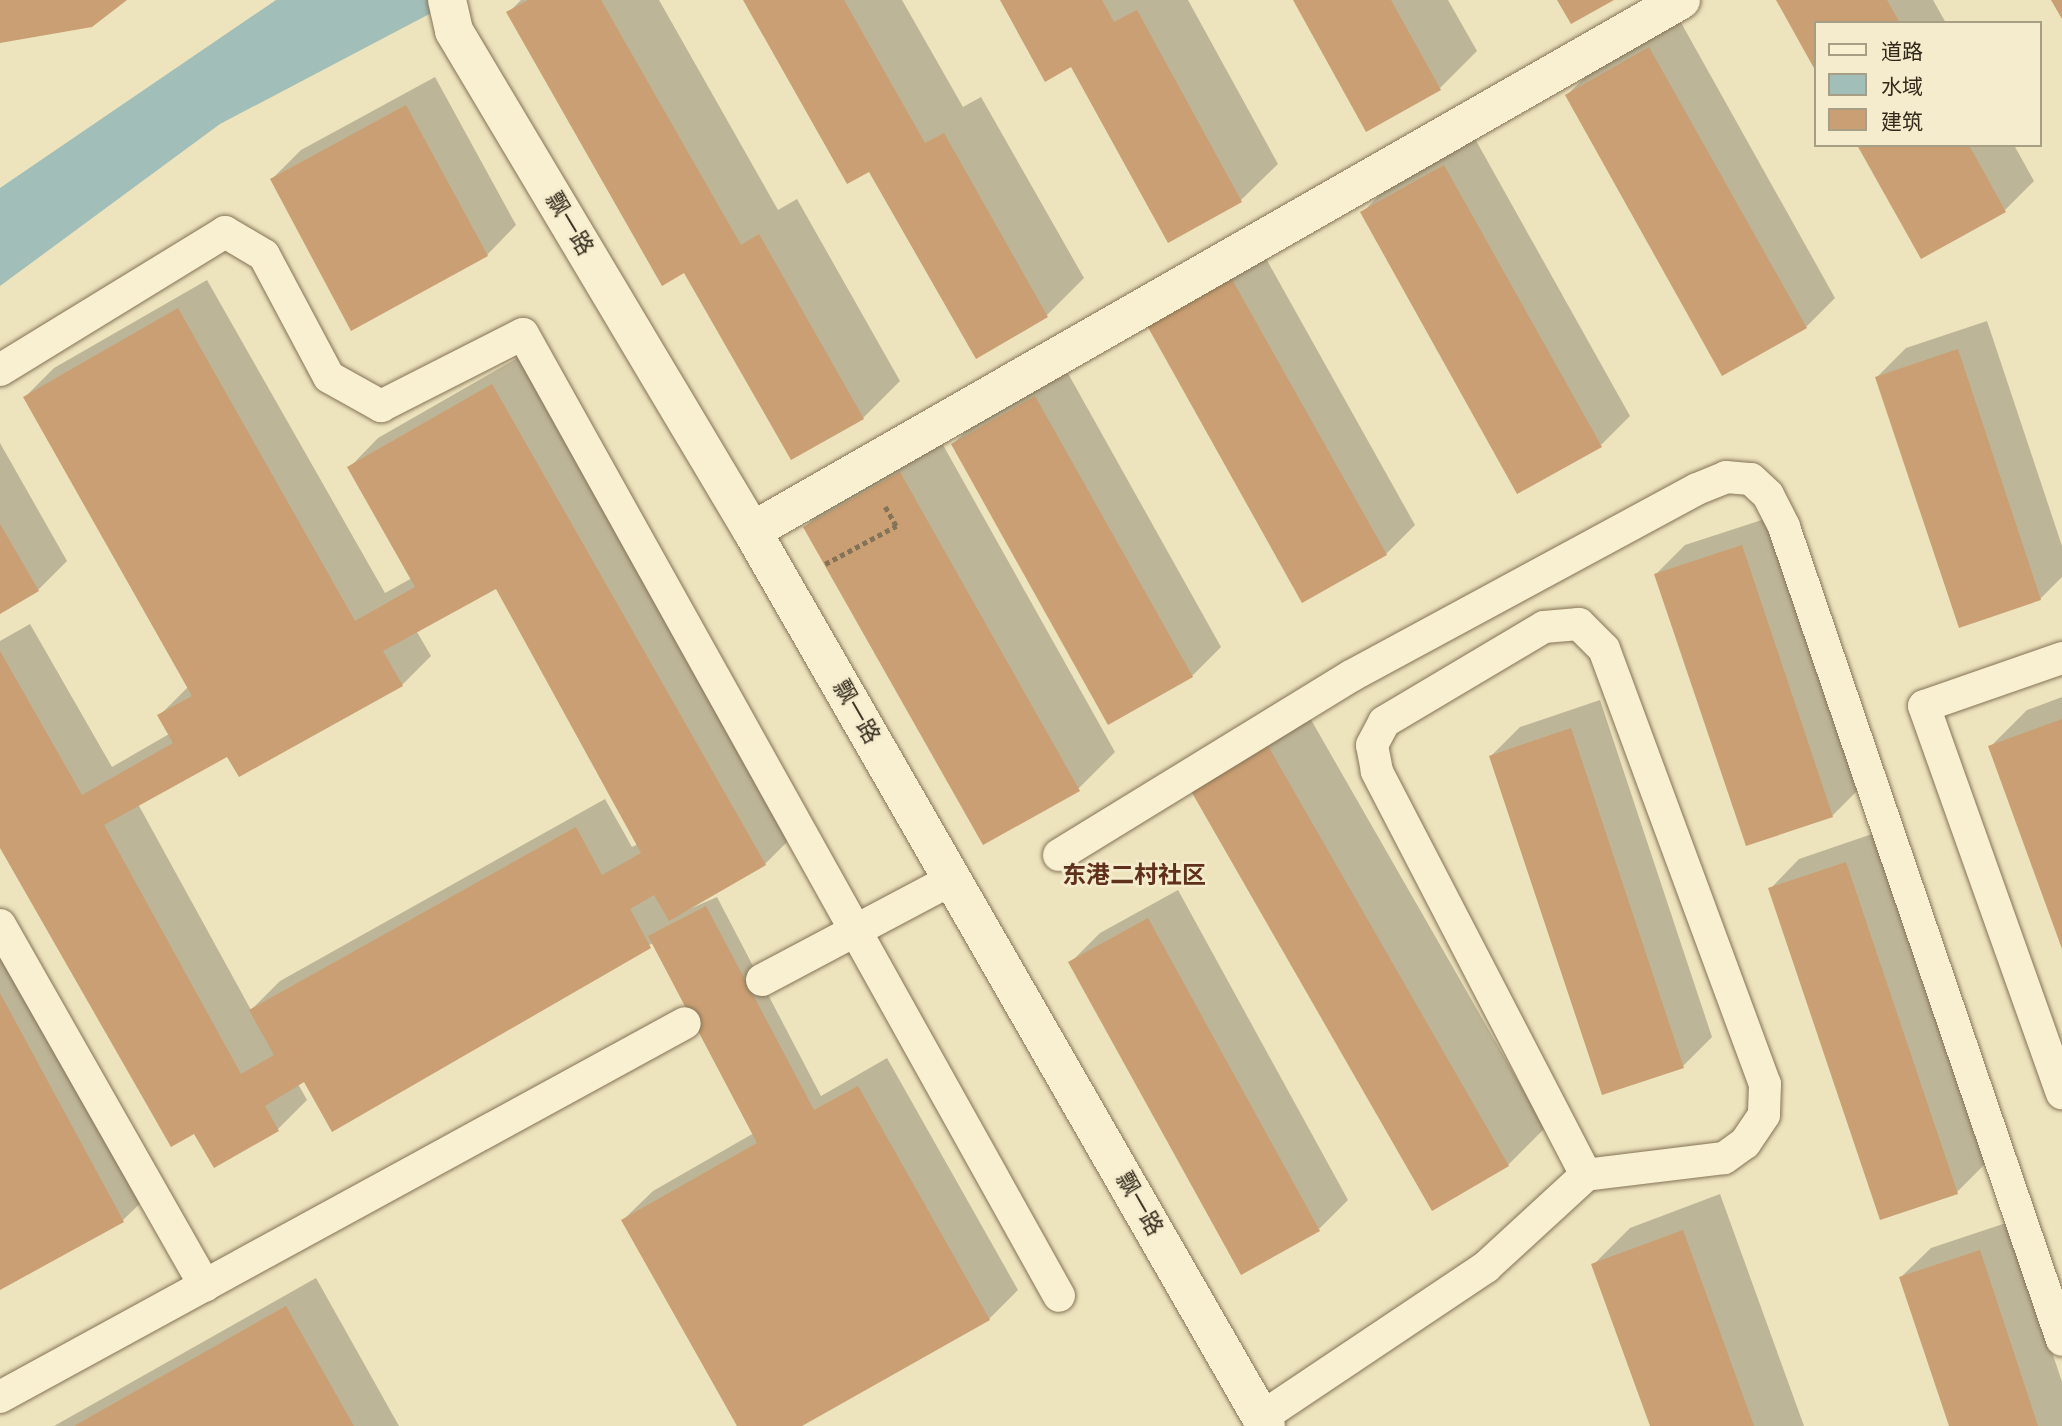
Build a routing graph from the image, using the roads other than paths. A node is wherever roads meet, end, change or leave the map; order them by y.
1 (1681, 0) edge
2 (450, 15) edge
3 (0, 370) edge
4 (752, 531) junction
5 (2062, 658) edge
6 (1059, 855) dead end
7 (953, 879) junction
8 (0, 925) edge
9 (855, 931) junction
10 (762, 980) dead end
11 (685, 1023) dead end
12 (2062, 1093) edge
13 (1586, 1175) junction
14 (205, 1286) junction
15 (1059, 1296) dead end
16 (2062, 1340) edge
17 (0, 1397) edge
18 (1264, 1421) edge

1 - 4 street
2 - 4 street, 飘一路
3 - 9 lane
4 - 7 street, 飘一路
5 - 12 lane
6 - 16 lane
7 - 9 lane
7 - 18 street, 飘一路
8 - 14 lane
9 - 10 lane
9 - 15 lane
11 - 14 lane
13 - 13 lane
13 - 18 lane
14 - 17 lane

